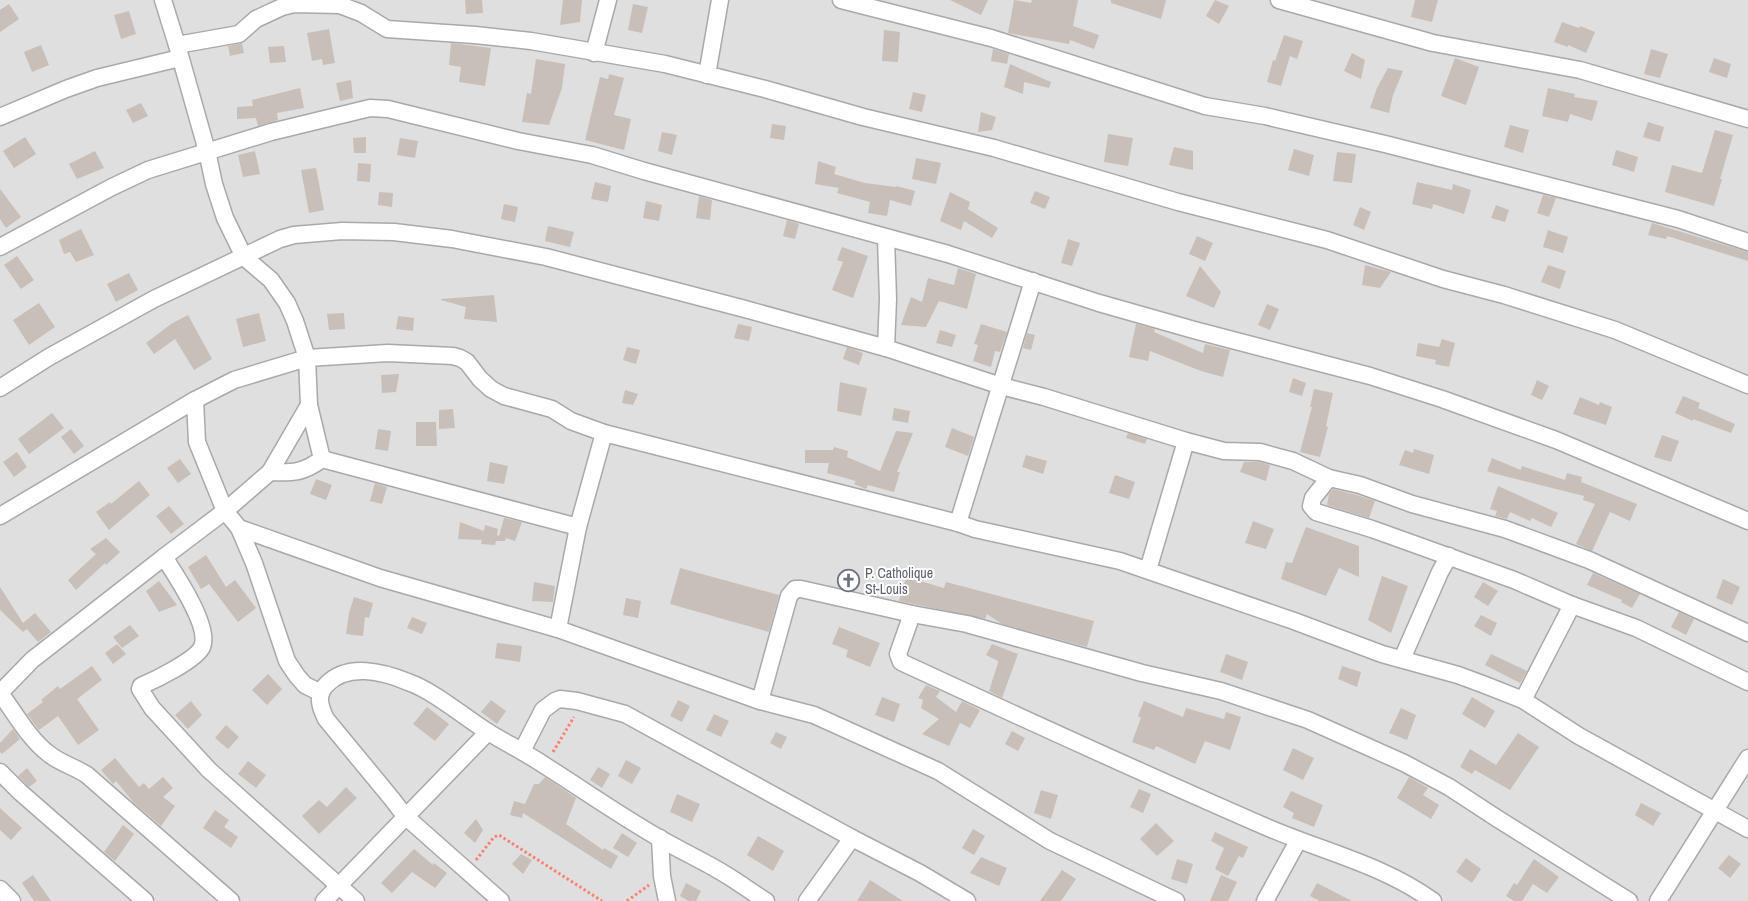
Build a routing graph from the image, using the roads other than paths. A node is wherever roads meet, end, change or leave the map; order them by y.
1 (163, 0) edge
2 (608, 0) edge
3 (720, 0) edge
4 (841, 0) edge
5 (1279, 0) edge
6 (361, 7) edge
7 (179, 51) junction
8 (594, 53) junction
9 (707, 75) junction
10 (2, 113) edge
11 (1748, 119) edge
12 (207, 151) junction
13 (886, 238) junction
14 (1748, 242) edge
15 (0, 247) edge
16 (244, 257) junction
17 (1033, 281) junction
18 (886, 348) junction
19 (307, 358) junction
20 (1002, 386) junction
21 (1748, 386) edge
22 (0, 388) edge
23 (195, 400) junction
24 (309, 406) junction
25 (604, 433) junction
26 (1186, 441) junction
27 (322, 459) junction
28 (270, 472) junction
29 (1329, 478) junction
30 (225, 511) junction
31 (0, 516) edge
32 (1748, 521) edge
33 (958, 523) junction
34 (578, 527) junction
35 (239, 528) junction
36 (1449, 556) junction
37 (164, 557) junction
38 (1148, 570) junction
39 (1572, 605) junction
40 (912, 614) junction
41 (558, 629) junction
42 (1748, 633) edge
43 (1402, 659) junction
44 (1748, 682) edge
45 (0, 693) edge
46 (321, 693) junction
47 (1523, 700) junction
48 (760, 701) junction
49 (488, 732) junction
50 (522, 751) junction
51 (1748, 758) edge
52 (0, 772) edge
53 (1715, 812) junction
54 (405, 816) junction
55 (1748, 829) edge
56 (660, 838) junction
57 (852, 838) junction
58 (1298, 842) junction
59 (338, 886) junction
60 (0, 889) edge
61 (12, 901) edge
62 (145, 901) edge
63 (231, 901) edge
64 (324, 901) edge
65 (356, 901) edge
66 (501, 901) edge
67 (667, 901) edge
68 (766, 901) edge
69 (807, 901) edge
70 (967, 901) edge
71 (1176, 901) edge
72 (1266, 901) edge
73 (1433, 901) edge
74 (1629, 901) edge
75 (1658, 901) edge

1 - 7 street
2 - 8 street
3 - 9 street
4 - 14 street
5 - 11 street
6 - 7 street
6 - 8 street
7 - 10 street
7 - 12 street
8 - 9 street
9 - 21 street
12 - 13 street
12 - 15 street
12 - 16 street
13 - 17 street
13 - 18 street
16 - 18 street
16 - 19 street
16 - 22 street
17 - 20 street
17 - 32 street
18 - 20 street
19 - 23 street
19 - 24 street
19 - 25 street
20 - 26 street
20 - 33 street
23 - 30 street
23 - 31 street
24 - 27 street
24 - 28 street
25 - 33 street
25 - 34 street
26 - 29 street
26 - 38 street
27 - 28 street
27 - 34 street
28 - 30 street
29 - 36 street
29 - 42 street
30 - 35 street
30 - 37 street
33 - 38 street
34 - 41 street
35 - 41 street
35 - 46 street
36 - 39 street
36 - 43 street
37 - 45 street
37 - 59 street
38 - 43 street
39 - 44 street
39 - 47 street
40 - 48 street
40 - 58 street
40 - 74 street
41 - 48 street
43 - 47 street
45 - 63 street
46 - 49 street
46 - 54 street
47 - 53 street
48 - 71 street
49 - 50 street
49 - 54 street
50 - 56 street
50 - 57 street
51 - 53 street
52 - 62 street
53 - 55 street
53 - 75 street
54 - 59 street
54 - 66 street
56 - 67 street
56 - 68 street
57 - 69 street
57 - 70 street
58 - 72 street
58 - 73 street
59 - 64 street
59 - 65 street
60 - 61 street

